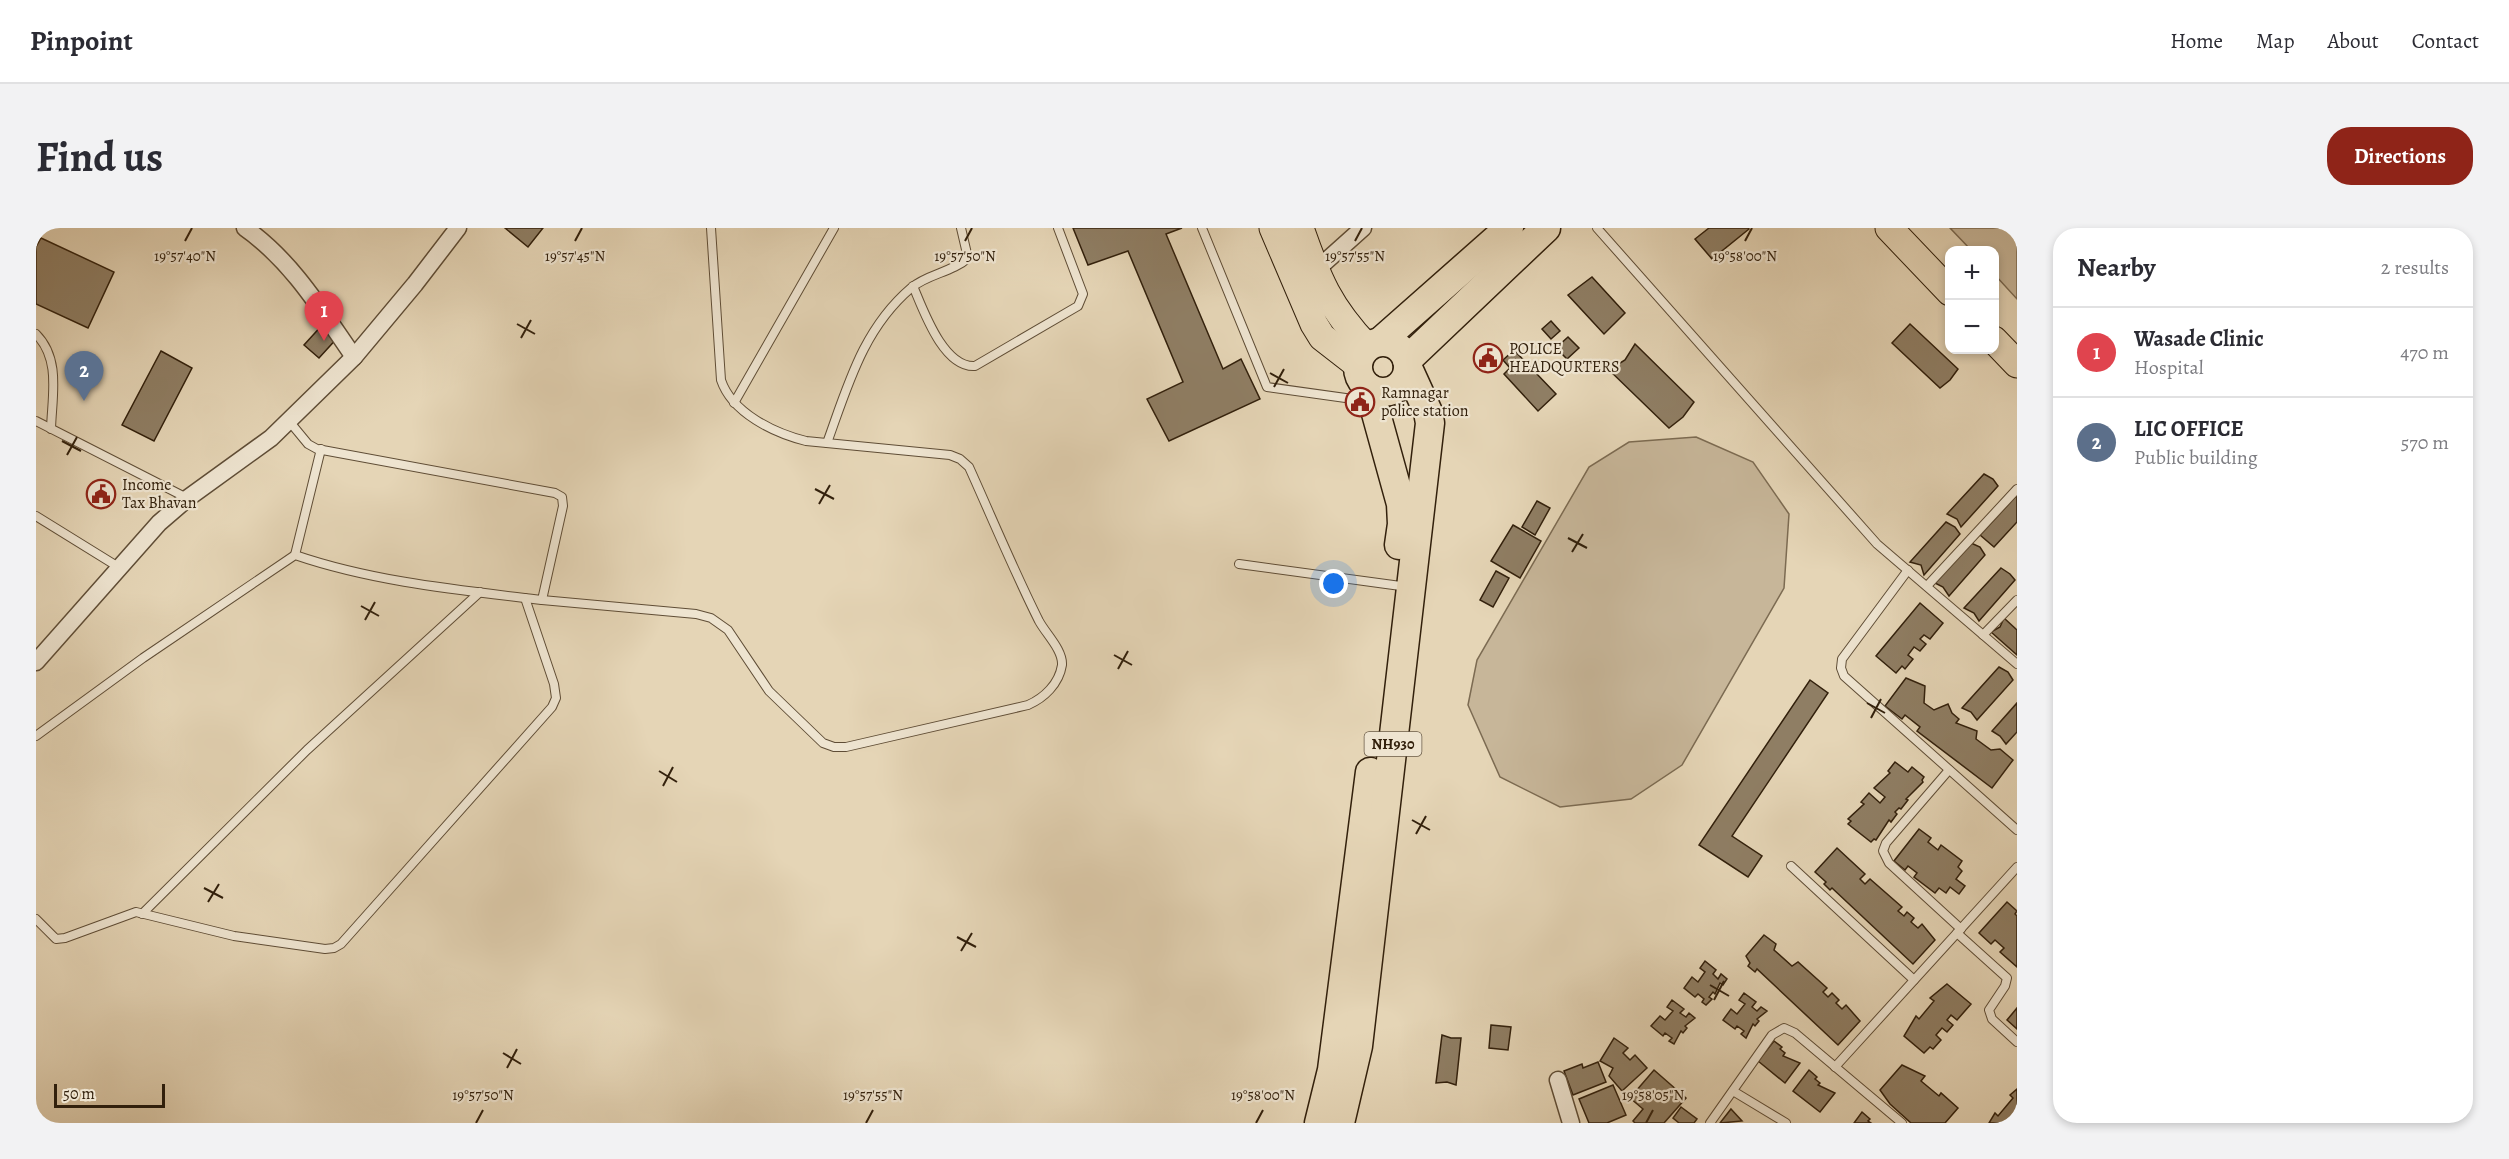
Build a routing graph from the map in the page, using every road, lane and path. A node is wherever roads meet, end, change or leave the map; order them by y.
1 (245, 228) edge
2 (458, 228) edge
3 (711, 228) edge
4 (834, 228) edge
5 (961, 228) edge
6 (1058, 228) edge
7 (1202, 228) edge
8 (1273, 228) edge
9 (1300, 228) edge
10 (1364, 228) edge
11 (1509, 228) edge
12 (1546, 228) edge
13 (1597, 228) edge
14 (1889, 228) edge
15 (1315, 271) junction
16 (913, 286) junction
17 (1945, 287) edge
18 (36, 334) edge
19 (1999, 344) edge
20 (354, 357) junction
21 (1408, 364) junction
22 (2017, 364) edge
23 (1370, 368) junction
24 (734, 403) junction
25 (36, 421) edge
26 (289, 421) junction
27 (51, 429) junction
28 (827, 442) junction
29 (321, 449) junction
30 (2017, 489) edge
31 (188, 498) junction
32 (36, 516) edge
33 (295, 555) junction
34 (1239, 564) dead end
35 (120, 568) junction
36 (1908, 570) junction
37 (1403, 586) junction
38 (1927, 586) junction
39 (480, 592) junction
40 (525, 598) junction
41 (542, 600) junction
42 (2017, 600) edge
43 (1983, 635) junction
44 (37, 658) edge
45 (2017, 664) edge
46 (36, 736) edge
47 (1949, 770) junction
48 (2017, 830) edge
49 (1791, 866) dead end
50 (2017, 867) edge
51 (142, 914) junction
52 (36, 919) edge
53 (1959, 931) junction
54 (1914, 980) junction
55 (2017, 1042) edge
56 (1835, 1066) junction
57 (1558, 1080) dead end
58 (1733, 1091) junction
59 (1319, 1123) edge
60 (1340, 1123) edge
61 (1571, 1123) edge
62 (1710, 1123) edge
63 (1786, 1123) edge
64 (1902, 1123) edge

1 - 20 street
2 - 20 street
3 - 24 lane
4 - 24 lane
5 - 16 lane
6 - 16 lane
7 - 23 lane
8 - 23 main road
9 - 15 main road
10 - 15 street
11 - 23 highway
12 - 21 highway
13 - 36 lane
14 - 17 main road
15 - 23 main road
16 - 28 lane
18 - 27 lane
19 - 22 main road
20 - 26 street
21 - 23 highway, NH930
21 - 23 highway
21 - 37 highway, NH930
23 - 37 highway, NH930
24 - 28 lane
25 - 27 lane
26 - 29 lane
26 - 31 street
27 - 31 lane
28 - 41 lane
29 - 33 lane
29 - 41 lane
30 - 38 lane
31 - 35 street
32 - 35 lane
33 - 39 lane
33 - 46 lane
34 - 37 lane
35 - 44 street
36 - 38 lane
36 - 47 lane
37 - 59 highway, NH930
37 - 60 highway, NH930
38 - 43 lane
39 - 40 lane
39 - 51 lane
40 - 41 lane
40 - 51 lane
42 - 43 lane
43 - 45 lane
47 - 48 lane
47 - 53 lane
49 - 54 lane
50 - 53 lane
51 - 52 lane
53 - 54 lane
53 - 55 lane
54 - 56 lane
56 - 58 lane
56 - 64 lane
57 - 61 street
58 - 62 lane
58 - 63 lane

